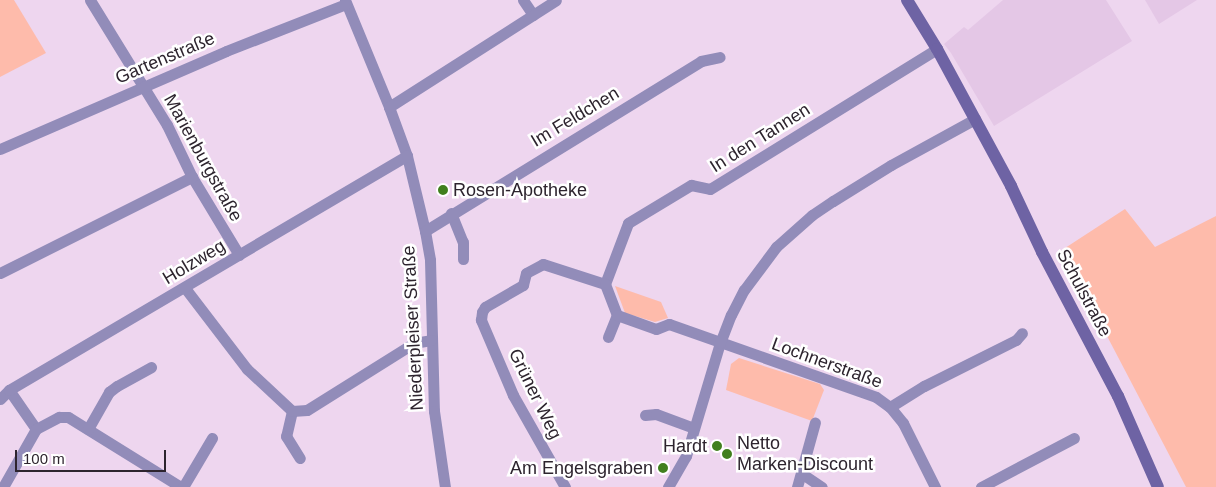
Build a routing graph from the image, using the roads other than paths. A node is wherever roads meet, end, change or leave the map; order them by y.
1 (90, 0) edge
2 (524, 0) edge
3 (556, 0) edge
4 (907, 0) edge
5 (345, 2) edge
6 (532, 15) junction
7 (938, 49) junction
8 (720, 57) dead end
9 (142, 87) junction
10 (389, 108) junction
11 (974, 119) junction
12 (0, 149) edge
13 (406, 156) junction
14 (192, 177) junction
15 (451, 213) junction
16 (425, 231) junction
17 (239, 255) junction
18 (463, 258) dead end
19 (0, 273) edge
20 (605, 284) junction
21 (185, 288) junction
22 (617, 315) junction
23 (1022, 333) dead end
24 (608, 338) dead end
25 (431, 340) junction
26 (720, 343) junction
27 (151, 367) dead end
28 (9, 390) junction
29 (0, 399) edge
30 (890, 407) junction
31 (292, 410) junction
32 (645, 415) dead end
33 (815, 422) dead end
34 (694, 428) junction
35 (36, 429) junction
36 (88, 429) junction
37 (212, 438) dead end
38 (1074, 438) dead end
39 (300, 458) dead end
40 (801, 473) junction
41 (3, 487) edge
42 (182, 487) edge
43 (445, 487) edge
44 (565, 487) edge
45 (668, 487) edge
46 (797, 487) edge
47 (822, 487) edge
48 (935, 487) edge
49 (981, 487) edge
50 (1158, 487) edge

1 - 9 street, Marienburgstraße
2 - 6 street
3 - 6 street
4 - 7 street, Schulstraße
5 - 9 street, Gartenstraße
5 - 10 street, Niederpleiser Straße
6 - 10 street
7 - 11 street, Schulstraße
7 - 20 street, In den Tannen
8 - 15 street, Im Feldchen
9 - 12 street, Gartenstraße
9 - 14 street, Marienburgstraße
10 - 13 street, Niederpleiser Straße
11 - 26 street
11 - 50 street, Schulstraße
13 - 16 street, Niederpleiser Straße
13 - 17 street, Holzweg
14 - 17 street, Marienburgstraße
14 - 19 street
15 - 16 street, Im Feldchen
15 - 18 street
16 - 25 street, Niederpleiser Straße
17 - 21 street, Holzweg
20 - 22 street
20 - 44 street, Grüner Weg
21 - 28 street, Holzweg
21 - 31 street
22 - 24 street
22 - 26 street
23 - 30 street
25 - 31 street
25 - 43 street, Niederpleiser Straße
26 - 30 street, Lochnerstraße
26 - 34 street
27 - 36 street
28 - 29 street, Holzweg
28 - 35 street
30 - 48 street, Lochnerstraße
31 - 39 street
32 - 34 street
33 - 40 street
34 - 45 street
35 - 36 street
35 - 41 street
36 - 42 street
37 - 42 street
38 - 49 street
40 - 46 street
40 - 47 street

